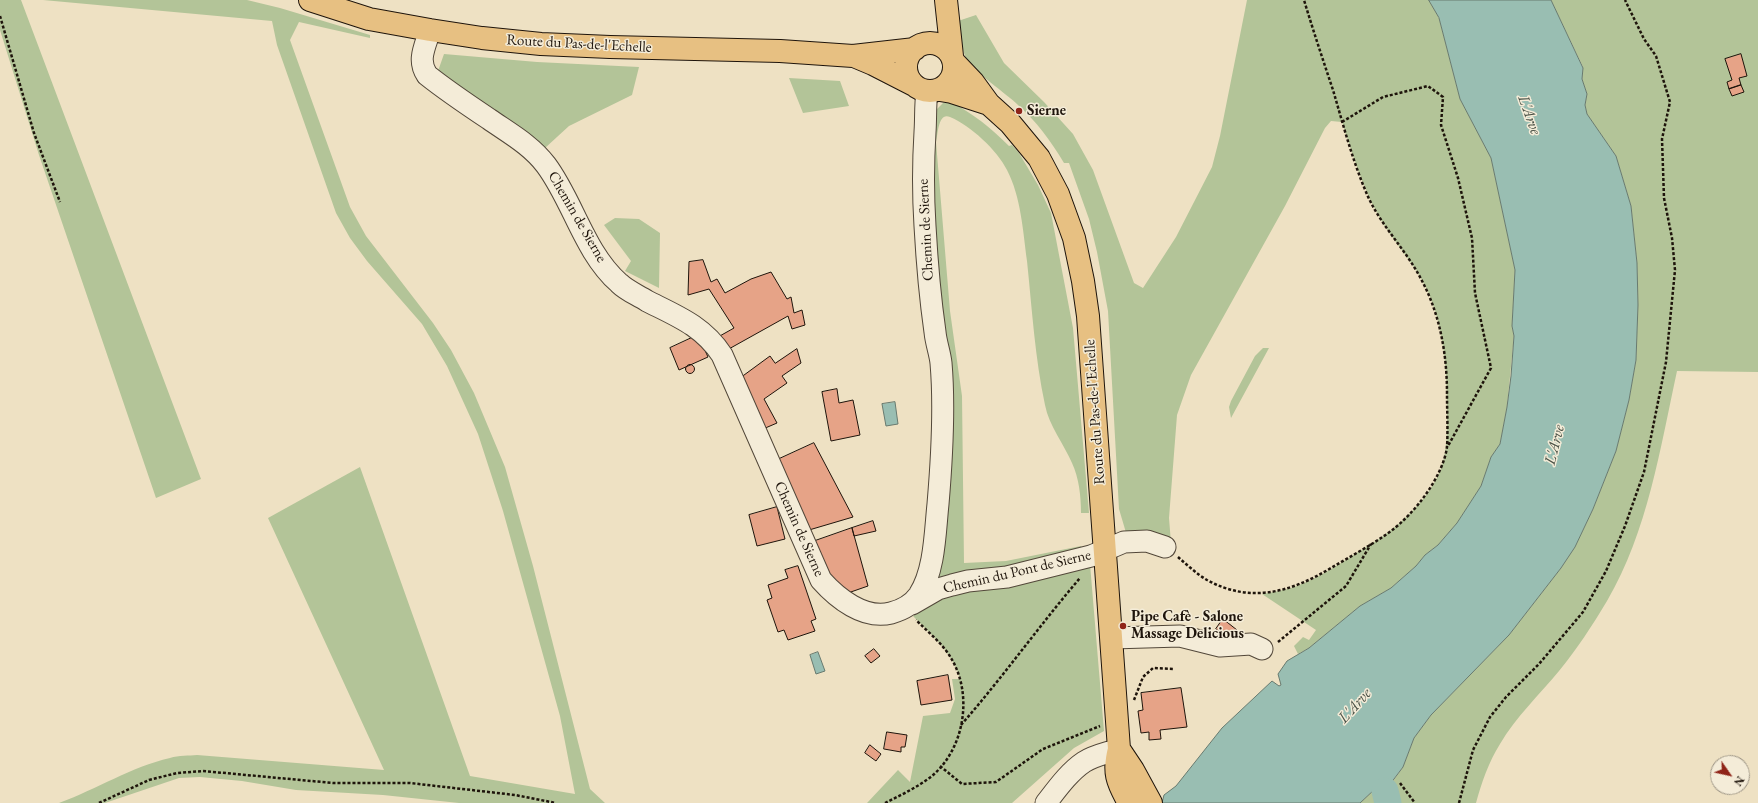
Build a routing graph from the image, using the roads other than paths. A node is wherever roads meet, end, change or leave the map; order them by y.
1 (310, 0) edge
2 (945, 0) edge
3 (430, 30) junction
4 (918, 46) junction
5 (853, 56) junction
6 (953, 59) junction
7 (927, 89) junction
8 (989, 104) junction
9 (1171, 552) road end
10 (1095, 554) junction
11 (910, 611) junction
12 (1112, 638) junction
13 (1262, 649) road end
14 (1120, 755) junction
15 (1046, 803) edge
16 (1129, 803) edge
17 (1151, 803) edge

1 - 3 main road, Route du Pas-de-l'Echelle
2 - 4 main road
2 - 6 main road
3 - 5 main road, Route du Pas-de-l'Echelle
3 - 11 street, Chemin de Sierne
4 - 5 main road, Route du Pas-de-l'Echelle
4 - 6 main road
4 - 7 main road
5 - 7 main road, Route du Pas-de-l'Echelle
6 - 7 main road
6 - 8 main road, Route du Pas-de-l'Echelle
7 - 8 main road, Route du Pas-de-l'Echelle
7 - 11 street, Chemin de Sierne
8 - 10 main road, Route du Pas-de-l'Echelle
9 - 10 street, Chemin du Pont de Sierne
10 - 11 street, Chemin du Pont de Sierne
10 - 12 main road, Route du Pas-de-l'Echelle
12 - 13 street
12 - 14 main road, Route du Pas-de-l'Echelle
14 - 15 street
14 - 16 main road, Route du Pas-de-l'Echelle
14 - 17 main road, Route du Pas-de-l'Echelle

